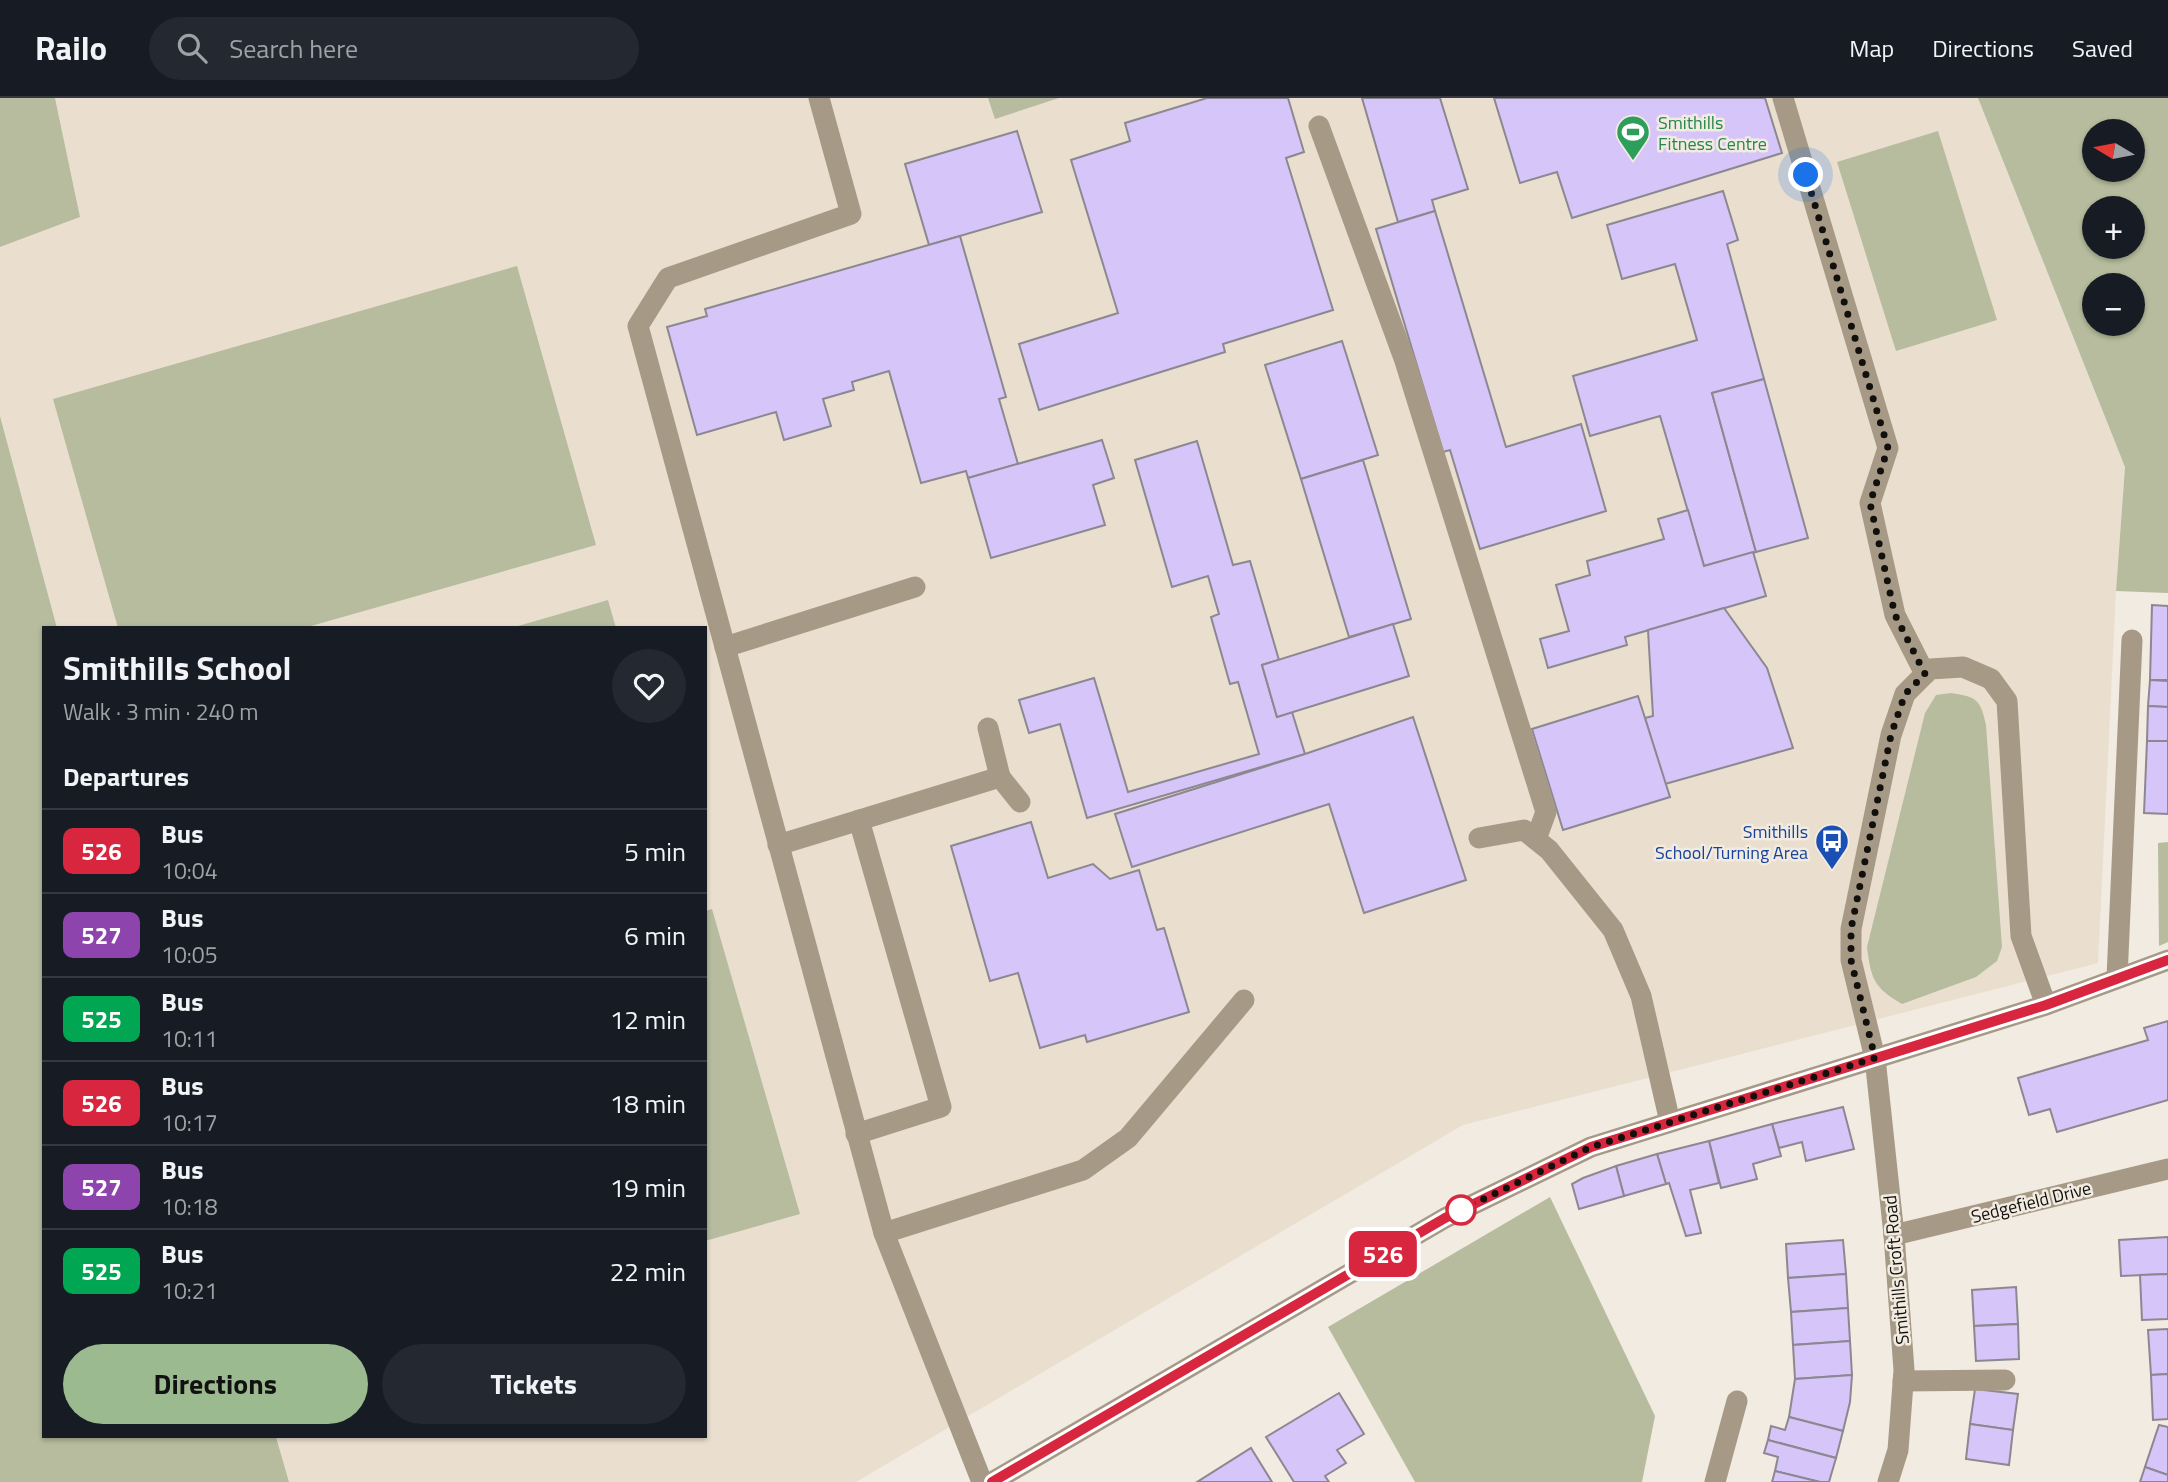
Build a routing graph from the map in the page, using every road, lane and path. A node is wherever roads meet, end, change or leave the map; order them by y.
1 (819, 98) edge
2 (1783, 98) edge
3 (1320, 126) dead end
4 (915, 587) dead end
5 (2132, 640) dead end
6 (725, 647) junction
7 (1925, 674) junction
8 (988, 727) dead end
9 (1000, 777) junction
10 (1020, 802) dead end
11 (859, 820) junction
12 (1479, 838) dead end
13 (1536, 839) junction
14 (778, 845) junction
15 (2168, 960) edge
16 (2117, 978) junction
17 (1244, 1000) dead end
18 (2046, 1005) junction
19 (1875, 1058) junction
20 (1670, 1122) junction
21 (856, 1134) junction
22 (2168, 1169) edge
23 (884, 1233) junction
24 (1894, 1235) junction
25 (2005, 1380) dead end
26 (1903, 1381) junction
27 (1737, 1401) dead end
28 (982, 1482) edge
29 (992, 1482) edge
30 (1715, 1482) edge
31 (1888, 1482) edge

1 - 6 street
2 - 7 street
3 - 13 street
4 - 6 street
5 - 16 street
6 - 14 street
7 - 18 street
7 - 19 street, Smithills Croft Road
8 - 9 street
9 - 10 street
9 - 11 street
11 - 14 street
11 - 21 street
12 - 13 street
13 - 20 street
14 - 21 street
15 - 16 street
16 - 18 street
17 - 23 street
18 - 19 street
19 - 20 street
19 - 24 street, Smithills Croft Road
20 - 29 street
21 - 23 street
22 - 24 street, Sedgefield Drive
23 - 28 street
24 - 26 street, Smithills Croft Road
25 - 26 street
26 - 31 street, Smithills Croft Road
27 - 30 street

